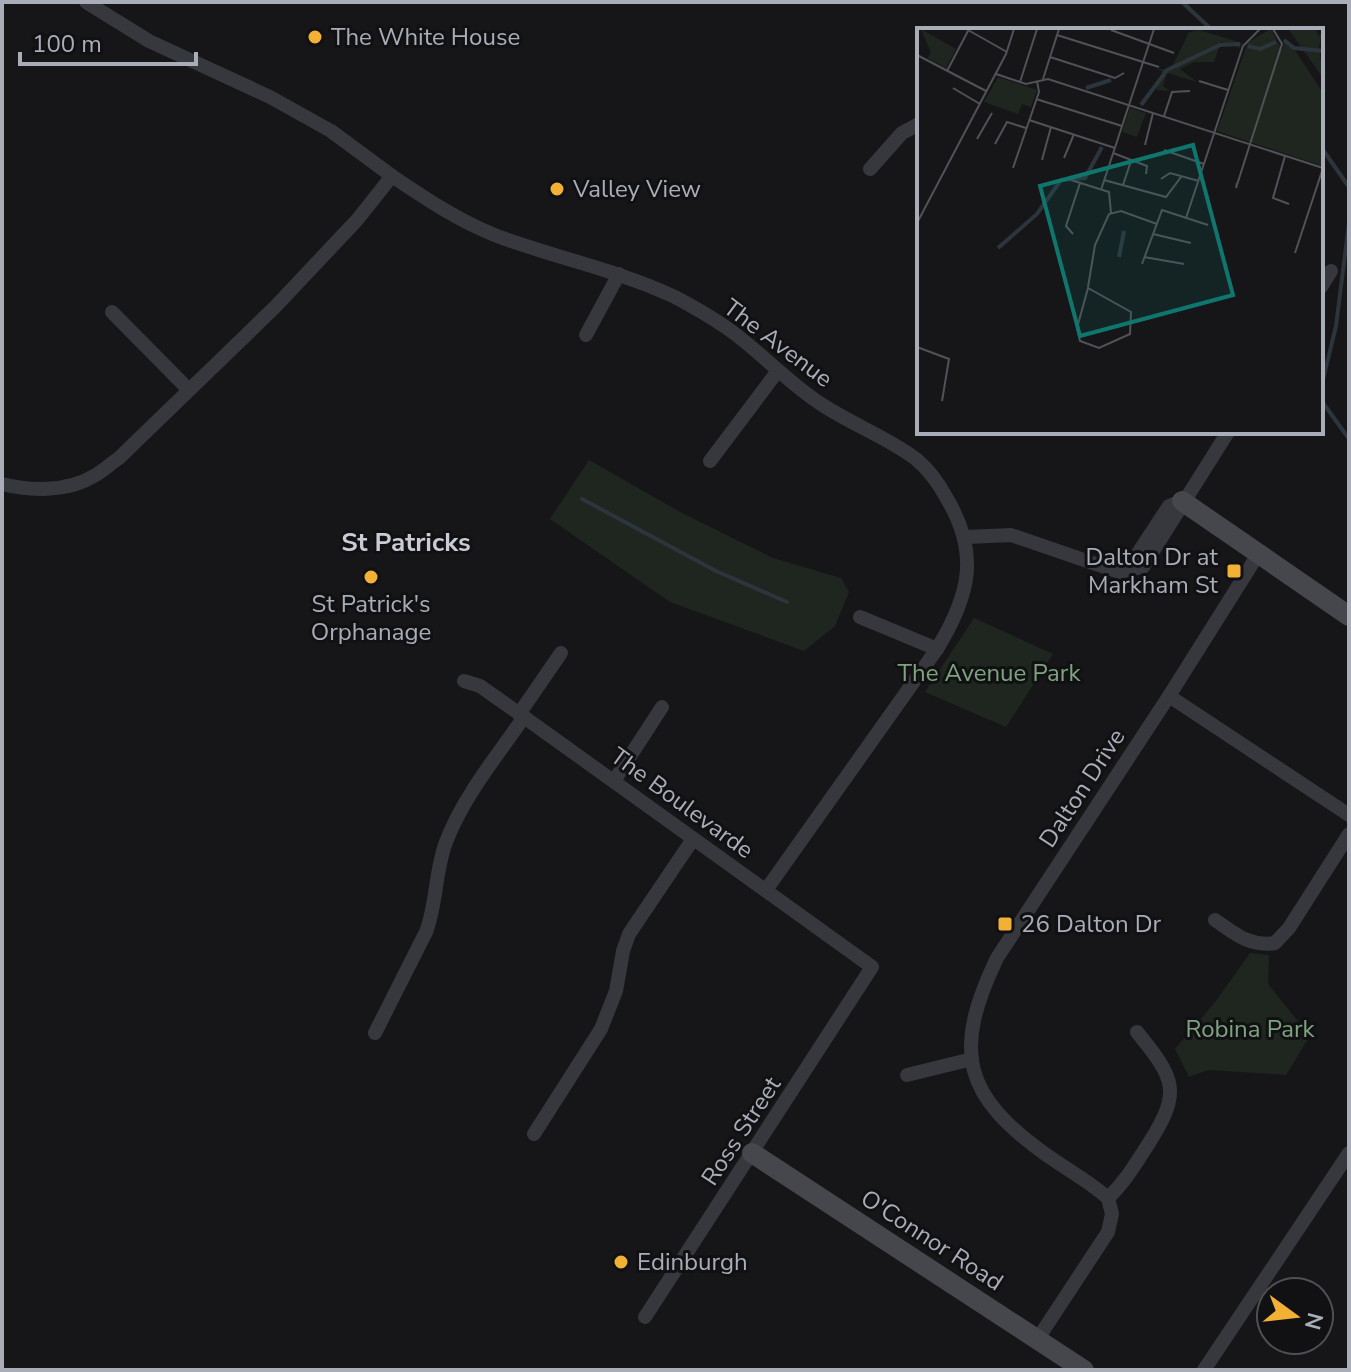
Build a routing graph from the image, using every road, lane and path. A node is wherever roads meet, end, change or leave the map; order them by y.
1 (86, 2) edge
2 (917, 125) edge
3 (870, 169) dead end
4 (392, 176) junction
5 (1331, 271) dead end
6 (619, 274) junction
7 (1323, 284) edge
8 (112, 312) dead end
9 (586, 335) dead end
10 (777, 372) junction
11 (188, 389) junction
12 (1227, 434) edge
13 (710, 461) dead end
14 (2, 484) edge
15 (1182, 501) junction
16 (966, 537) junction
17 (1259, 553) junction
18 (1349, 616) edge
19 (860, 617) dead end
20 (937, 649) junction
21 (561, 653) dead end
22 (464, 681) dead end
23 (1169, 696) junction
24 (662, 707) dead end
25 (522, 715) junction
26 (614, 781) junction
27 (1349, 815) edge
28 (1349, 834) edge
29 (693, 839) junction
30 (766, 890) junction
31 (1215, 920) dead end
32 (872, 967) joint
33 (1137, 1032) dead end
34 (375, 1033) dead end
35 (972, 1059) junction
36 (907, 1075) dead end
37 (534, 1134) dead end
38 (752, 1153) junction
39 (1349, 1153) edge
40 (1108, 1198) junction
41 (645, 1317) dead end
42 (1037, 1340) junction
43 (1077, 1368) edge
44 (1204, 1370) edge

1 - 4 street, The Avenue
2 - 3 street
4 - 6 street, The Avenue
4 - 11 street
5 - 7 street
6 - 9 street
6 - 10 street, The Avenue
8 - 11 street
10 - 13 street
10 - 16 street, The Avenue
11 - 14 street
12 - 15 street
15 - 16 street
15 - 17 street
16 - 20 street, The Avenue
17 - 18 street
17 - 23 street, Dalton Drive
19 - 20 street
20 - 30 street, The Avenue
21 - 25 street
22 - 25 street, The Boulevarde
23 - 27 street
23 - 35 street, Dalton Drive
24 - 26 street
25 - 26 street, The Boulevarde
25 - 34 street
26 - 29 street, The Boulevarde
28 - 31 street
29 - 30 street, The Boulevarde
29 - 37 street
30 - 32 street, The Boulevarde
32 - 38 street, Ross Street
33 - 40 street
35 - 36 street
35 - 40 street, Dalton Drive
38 - 41 street, Ross Street
38 - 42 street, O'Connor Road
39 - 44 street
40 - 42 street
42 - 43 street, O'Connor Road

